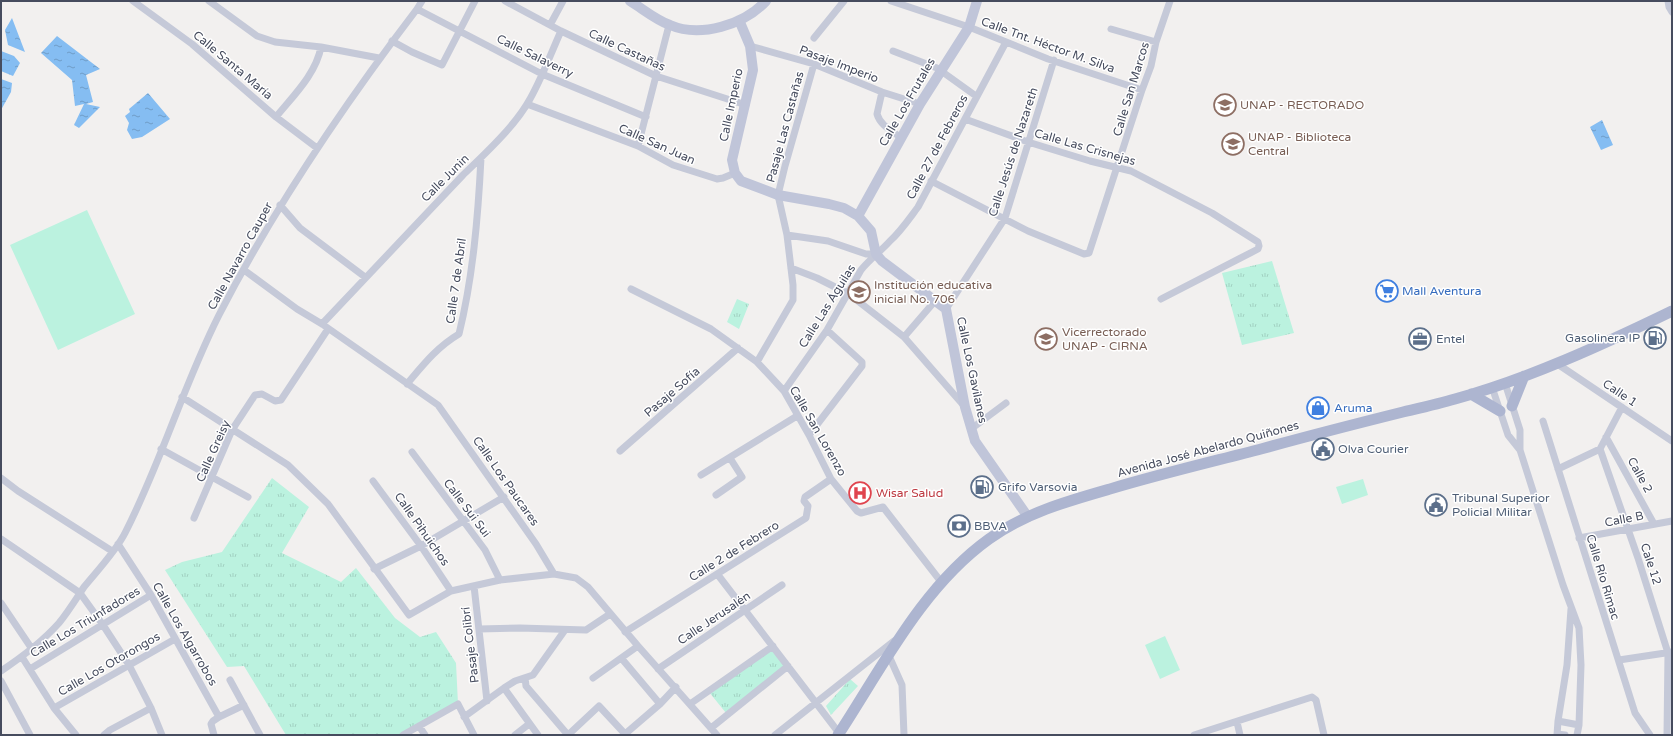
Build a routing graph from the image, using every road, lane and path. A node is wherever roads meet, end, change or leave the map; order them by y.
1 (134, 1) edge
2 (209, 1) edge
3 (422, 1) edge
4 (476, 1) edge
5 (505, 1) edge
6 (563, 1) edge
7 (630, 1) edge
8 (766, 1) edge
9 (844, 1) edge
10 (891, 1) edge
11 (977, 1) edge
12 (1170, 1) edge
13 (1668, 1) edge
14 (417, 9) junction
15 (1672, 12) edge
16 (739, 20) junction
17 (550, 25) junction
18 (669, 25) junction
19 (969, 27) junction
20 (1111, 29) dead end
21 (460, 31) junction
22 (561, 31) junction
23 (814, 38) dead end
24 (392, 41) junction
25 (1006, 42) junction
26 (1156, 42) junction
27 (750, 46) junction
28 (894, 51) dead end
29 (320, 52) junction
30 (379, 58) junction
31 (1054, 60) junction
32 (814, 64) junction
33 (940, 70) junction
34 (542, 74) junction
35 (656, 76) junction
36 (1142, 90) junction
37 (882, 92) junction
38 (976, 96) junction
39 (527, 104) junction
40 (920, 104) junction
41 (746, 106) junction
42 (276, 117) junction
43 (646, 117) junction
44 (965, 119) junction
45 (900, 137) junction
46 (1028, 142) junction
47 (638, 146) junction
48 (316, 148) junction
49 (481, 158) junction
50 (1118, 167) junction
51 (735, 173) junction
52 (932, 180) junction
53 (778, 196) junction
54 (280, 205) junction
55 (858, 216) junction
56 (1005, 218) junction
57 (787, 235) junction
58 (876, 254) junction
59 (791, 268) junction
60 (244, 270) junction
61 (365, 278) junction
62 (631, 289) dead end
63 (848, 294) junction
64 (1161, 300) dead end
65 (935, 301) junction
66 (946, 309) junction
67 (1672, 311) edge
68 (322, 324) junction
69 (328, 329) junction
70 (827, 330) junction
71 (904, 337) junction
72 (738, 348) junction
73 (756, 362) junction
74 (1556, 363) junction
75 (1524, 376) junction
76 (1505, 383) junction
77 (407, 384) junction
78 (1492, 387) junction
79 (784, 391) junction
80 (1471, 394) junction
81 (182, 397) junction
82 (1006, 403) dead end
83 (1512, 406) junction
84 (965, 407) junction
85 (1622, 407) junction
86 (1500, 411) junction
87 (797, 416) junction
88 (1543, 421) dead end
89 (971, 429) junction
90 (232, 430) junction
91 (809, 436) junction
92 (1606, 436) junction
93 (1672, 441) edge
94 (161, 449) junction
95 (1600, 449) junction
96 (1520, 450) junction
97 (412, 452) dead end
98 (620, 452) dead end
99 (730, 458) junction
100 (1558, 469) junction
101 (701, 475) dead end
102 (1, 478) edge
103 (212, 478) junction
104 (831, 479) junction
105 (373, 481) dead end
106 (716, 495) dead end
107 (248, 497) dead end
108 (504, 497) junction
109 (1028, 517) junction
110 (194, 518) dead end
111 (462, 521) junction
112 (1672, 522) edge
113 (1654, 524) junction
114 (1628, 530) junction
115 (1579, 538) junction
116 (1, 539) edge
117 (118, 544) junction
118 (421, 546) junction
119 (112, 551) junction
120 (374, 570) junction
121 (554, 574) junction
122 (718, 575) junction
123 (500, 580) junction
124 (942, 583) junction
125 (782, 585) dead end
126 (474, 586) junction
127 (451, 591) junction
128 (80, 593) junction
129 (151, 595) junction
130 (1, 603) edge
131 (1571, 607) junction
132 (745, 610) junction
133 (610, 614) junction
134 (103, 624) junction
135 (479, 629) junction
136 (565, 630) junction
137 (625, 632) junction
138 (904, 633) junction
139 (175, 639) junction
140 (638, 646) junction
141 (773, 646) junction
142 (32, 649) junction
143 (1670, 653) edge
144 (889, 656) junction
145 (22, 657) junction
146 (622, 659) junction
147 (1619, 660) junction
148 (129, 665) junction
149 (788, 666) junction
150 (30, 669) junction
151 (658, 669) junction
152 (1, 671) edge
153 (525, 678) junction
154 (593, 678) dead end
155 (230, 680) dead end
156 (1, 681) edge
157 (676, 687) junction
158 (504, 688) junction
159 (1670, 692) edge
160 (487, 701) junction
161 (816, 703) junction
162 (660, 704) junction
163 (690, 704) junction
164 (244, 705) junction
165 (54, 708) junction
166 (150, 708) junction
167 (219, 717) junction
168 (464, 717) junction
169 (1558, 721) junction
170 (1237, 722) junction
171 (529, 724) junction
172 (1578, 725) junction
173 (420, 726) junction
174 (711, 728) junction
175 (839, 734) edge
176 (30, 735) edge
177 (76, 735) edge
178 (104, 735) edge
179 (162, 735) edge
180 (214, 735) edge
181 (260, 735) edge
182 (403, 735) edge
183 (425, 735) edge
184 (474, 735) edge
185 (515, 735) edge
186 (538, 735) edge
187 (568, 735) edge
188 (624, 735) edge
189 (717, 735) edge
190 (775, 735) edge
191 (904, 735) edge
192 (1194, 735) edge
193 (1240, 735) edge
194 (1324, 735) edge
195 (1557, 735) edge
196 (1565, 735) edge
197 (1577, 735) edge
198 (1650, 735) edge
199 (1667, 735) edge

1 - 42 street, Calle Santa María
2 - 29 street
3 - 14 street, Calle Navarro Cauper
4 - 21 street
5 - 17 street, Calle Castañas
6 - 17 street
7 - 18 street
8 - 16 street
9 - 23 street
10 - 19 street, Calle Tnt. Héctor M. Silva
11 - 19 street, Calle Los Frutales
12 - 26 street, Calle San Marcos
13 - 15 street
14 - 21 street, Calle Salaverry
14 - 24 street, Calle Navarro Cauper
16 - 18 street
16 - 27 street, Calle Imperio
17 - 22 street, Calle Castañas
18 - 35 street
19 - 25 street, Calle Tnt. Héctor M. Silva
19 - 33 street, Calle Los Frutales
20 - 26 street
21 - 24 street
21 - 34 street, Calle Salaverry
22 - 34 street, Calle Junin
22 - 35 street, Calle Castañas
24 - 30 street, Calle Navarro Cauper
25 - 31 street, Calle Tnt. Héctor M. Silva
25 - 38 street, Calle 27 de Febreros
26 - 36 street, Calle San Marcos
27 - 32 street, Pasaje Imperio
27 - 41 street, Calle Imperio
28 - 33 street
29 - 30 street
29 - 42 street
30 - 48 street, Calle Navarro Cauper
31 - 36 street, Calle Tnt. Héctor M. Silva
31 - 46 street, Calle Jesús de Nazareth
32 - 37 street, Pasaje Imperio
32 - 53 street, Pasaje Las Castañas
33 - 38 street
33 - 40 street, Calle Los Frutales
34 - 39 street, Calle Junin
34 - 43 street, Calle Salaverry
35 - 41 street, Calle Castañas
35 - 43 street
36 - 50 street, Calle San Marcos
37 - 40 street, Pasaje Imperio
37 - 45 street
38 - 44 street, Calle 27 de Febreros
39 - 47 street, Calle San Juan
39 - 49 street, Calle Junin
40 - 45 street, Calle Los Frutales
41 - 51 street, Calle Imperio
42 - 48 street, Calle Santa María
43 - 47 street
44 - 46 street, Calle Las Crisnejas
44 - 52 street, Calle 27 de Febreros
45 - 55 street, Calle Los Frutales
46 - 50 street, Calle Las Crisnejas
46 - 56 street, Calle Jesús de Nazareth
47 - 51 street, Calle San Juan
48 - 54 street, Calle Navarro Cauper
49 - 61 street, Calle Junin
49 - 77 street, Calle 7 de Abril
50 - 56 street, Calle San Marcos
50 - 64 street, Calle Las Crisnejas
51 - 53 street
52 - 56 street
52 - 58 street, Calle 27 de Febreros
53 - 55 street
53 - 57 street
54 - 60 street, Calle Navarro Cauper
54 - 61 street
55 - 58 street
56 - 66 street, Calle Jesús de Nazareth
57 - 58 street
57 - 59 street
58 - 63 street, Calle Las Águilas
58 - 65 street, Calle Los Gavilanes
59 - 63 street
59 - 73 street
60 - 68 street, Calle Los Paucares
60 - 81 street, Calle Navarro Cauper
61 - 68 street, Calle Junin
62 - 72 street, Calle San Lorenzo
63 - 70 street, Calle Las Águilas
63 - 71 street
65 - 66 street, Calle Los Gavilanes
65 - 71 street
66 - 84 street, Calle Los Gavilanes
67 - 74 main road, Avenida José Abelardo Quiñones
68 - 69 street, Calle Los Paucares
69 - 77 street, Calle Los Paucares
69 - 90 street, Calle Greisy
70 - 79 street, Calle Las Águilas
70 - 91 street
71 - 84 street
72 - 73 street, Calle San Lorenzo
72 - 98 street, Pasaje Sofía
73 - 79 street, Calle San Lorenzo
74 - 75 main road, Avenida José Abelardo Quiñones
74 - 85 street, Calle 1
75 - 76 main road, Avenida José Abelardo Quiñones
75 - 83 main road
76 - 78 main road, Avenida José Abelardo Quiñones
76 - 83 street
77 - 108 street, Calle Los Paucares
78 - 80 main road, Avenida José Abelardo Quiñones
78 - 86 street
79 - 87 street, Calle San Lorenzo
80 - 86 main road
80 - 109 main road, Avenida José Abelardo Quiñones
81 - 90 street
81 - 94 street, Calle Navarro Cauper
82 - 89 street
83 - 96 street
84 - 89 street, Calle Los Gavilanes
85 - 92 street
85 - 93 street, Calle 1
86 - 96 street
87 - 91 street, Calle San Lorenzo
87 - 99 street
88 - 100 street, Calle Río Rimac
89 - 109 street, Calle Los Gavilanes
90 - 103 street, Calle Greisy
90 - 120 street
91 - 104 street, Calle San Lorenzo
92 - 95 street
92 - 113 street, Calle 2
94 - 103 street
94 - 117 street, Calle Navarro Cauper
95 - 100 street
95 - 114 street, Cale 12
96 - 131 street
97 - 111 street, Calle Sui Sui
99 - 101 street
99 - 106 street
100 - 115 street, Calle Río Rimac
102 - 119 street
103 - 107 street
103 - 110 street, Calle Greisy
104 - 122 street, Calle 2 de Febrero
104 - 124 street, Calle San Lorenzo
105 - 118 street, Calle Pihuichos
108 - 111 street
108 - 121 street, Calle Los Paucares
109 - 124 main road, Avenida José Abelardo Quiñones
111 - 118 street
111 - 123 street, Calle Sui Sui
112 - 113 street, Calle B
113 - 114 street, Calle B
114 - 115 street, Calle B
114 - 143 street, Cale 12
115 - 147 street, Calle Río Rimac
116 - 128 street
117 - 119 street, Calle Navarro Cauper
117 - 129 street, Calle Los Algarrobos
118 - 120 street
118 - 127 street, Calle Pihuichos
119 - 128 street
120 - 127 street
121 - 123 street
121 - 133 street
122 - 132 street
122 - 137 street, Calle 2 de Febrero
123 - 126 street
124 - 138 main road, Avenida José Abelardo Quiñones
125 - 132 street, Calle Jerusalén
126 - 127 street
126 - 135 street, Pasaje Colibrí
128 - 134 street
128 - 142 street
129 - 134 street, Calle Los Triunfadores
129 - 139 street, Calle Los Algarrobos
130 - 142 street
131 - 169 street
131 - 172 street
132 - 141 street
132 - 151 street, Calle Jerusalén
133 - 136 street
133 - 137 street
134 - 148 street
134 - 150 street, Calle Los Triunfadores
135 - 136 street
135 - 160 street, Pasaje Colibrí
136 - 153 street
137 - 140 street
138 - 144 main road, Avenida José Abelardo Quiñones
138 - 161 street
139 - 148 street, Calle Los Otorongos
139 - 167 street, Calle Los Algarrobos
140 - 146 street
140 - 151 street
141 - 149 street
141 - 163 street
142 - 145 street
143 - 147 street
143 - 159 street, Cale 12
144 - 175 main road, Avenida José Abelardo Quiñones
144 - 191 street
145 - 150 street
145 - 152 street
146 - 154 street
146 - 162 street
147 - 198 street, Calle Río Rimac
148 - 165 street, Calle Los Otorongos
148 - 166 street
149 - 161 street
149 - 174 street
150 - 165 street
151 - 157 street
153 - 158 street
153 - 187 street
155 - 164 street
156 - 176 street
157 - 162 street
157 - 163 street
158 - 160 street
158 - 171 street
159 - 199 street, Cale 12
160 - 168 street
161 - 175 street
161 - 190 street
162 - 188 street
163 - 174 street
164 - 167 street
164 - 181 street
165 - 177 street
166 - 178 street
166 - 179 street
167 - 180 street
168 - 173 street
168 - 184 street
169 - 172 street
169 - 195 street
170 - 192 street
170 - 193 street
170 - 194 street
171 - 185 street
171 - 186 street
172 - 197 street
173 - 182 street
173 - 183 street
174 - 189 street
187 - 188 street
195 - 196 street

